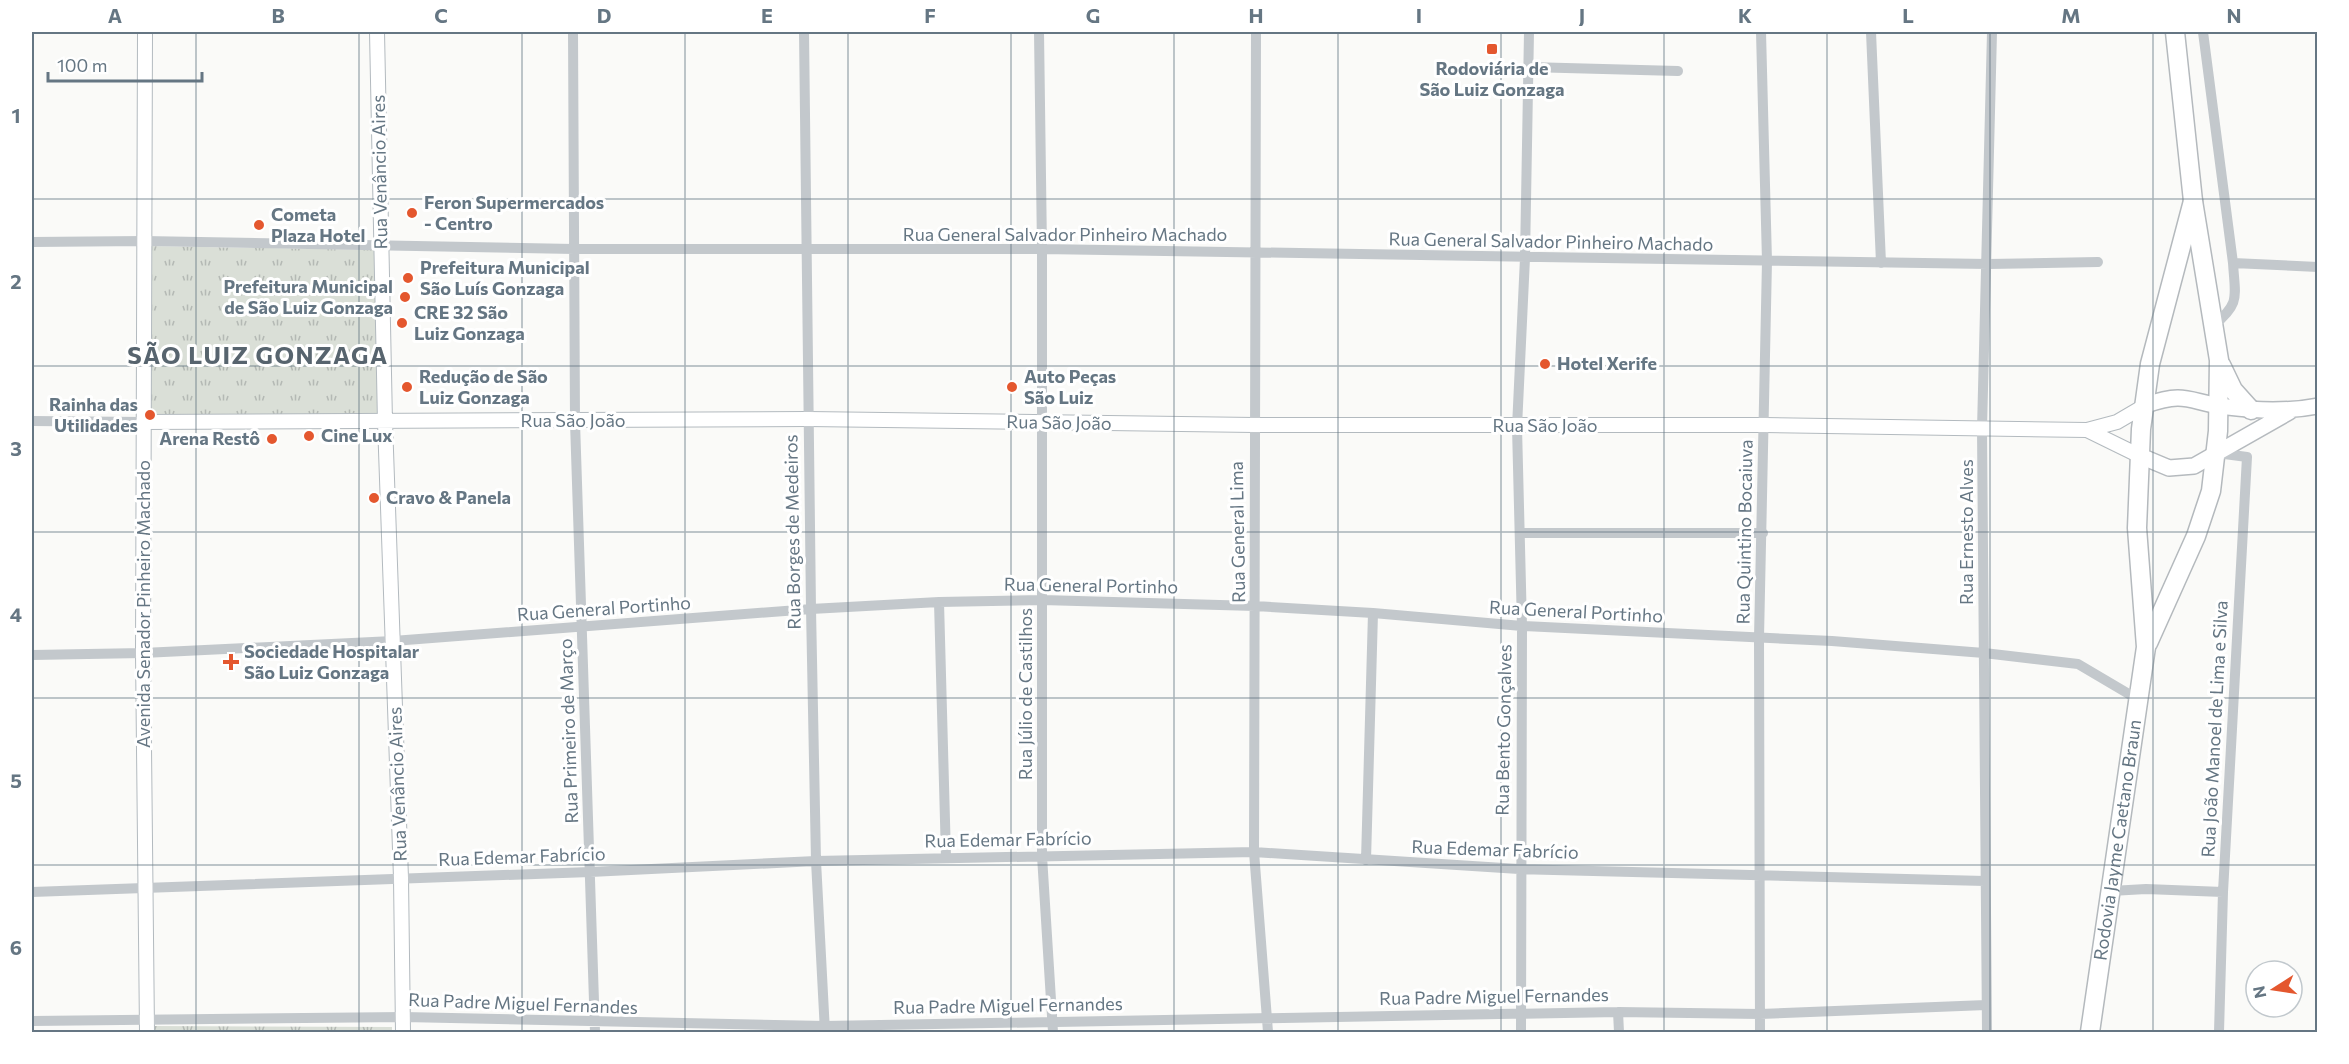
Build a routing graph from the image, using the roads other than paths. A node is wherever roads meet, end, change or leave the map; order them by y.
1 (145, 32) edge
2 (377, 32) edge
3 (573, 32) edge
4 (804, 32) edge
5 (1039, 32) edge
6 (1256, 32) edge
7 (1529, 32) edge
8 (1761, 32) edge
9 (1871, 32) edge
10 (1992, 32) edge
11 (2175, 32) edge
12 (2203, 32) edge
13 (1528, 67) junction
14 (1678, 71) dead end
15 (2193, 201) junction
16 (144, 241) junction
17 (32, 242) edge
18 (382, 245) junction
19 (574, 249) junction
20 (1042, 249) junction
21 (806, 250) junction
22 (1254, 253) junction
23 (1525, 258) junction
24 (1767, 261) junction
25 (2098, 262) dead end
26 (1881, 263) junction
27 (1988, 264) junction
28 (2233, 264) junction
29 (2318, 267) edge
30 (2214, 326) junction
31 (2219, 360) junction
32 (2146, 405) junction
33 (2218, 406) junction
34 (2318, 406) edge
35 (2251, 410) junction
36 (2290, 411) junction
37 (808, 419) junction
38 (32, 421) edge
39 (143, 422) junction
40 (385, 422) junction
41 (575, 422) junction
42 (1040, 423) junction
43 (1254, 425) junction
44 (1764, 425) junction
45 (1517, 427) junction
46 (1982, 429) junction
47 (2087, 430) junction
48 (2217, 453) junction
49 (2138, 455) junction
50 (1763, 533) junction
51 (1520, 534) junction
52 (1042, 600) junction
53 (939, 602) junction
54 (1255, 606) junction
55 (811, 609) junction
56 (1373, 613) junction
57 (1522, 626) junction
58 (581, 627) junction
59 (1759, 638) junction
60 (393, 641) junction
61 (2146, 647) junction
62 (143, 653) junction
63 (1984, 653) junction
64 (32, 655) edge
65 (2139, 700) junction
66 (1254, 852) junction
67 (1042, 856) junction
68 (946, 857) junction
69 (1366, 860) junction
70 (816, 861) junction
71 (1519, 869) junction
72 (590, 872) junction
73 (1758, 874) junction
74 (401, 878) junction
75 (1985, 881) junction
76 (146, 886) junction
77 (2111, 891) junction
78 (32, 892) edge
79 (2223, 892) junction
80 (1986, 1005) junction
81 (1618, 1012) junction
82 (1521, 1013) junction
83 (1760, 1014) junction
84 (404, 1017) junction
85 (1266, 1018) junction
86 (32, 1021) edge
87 (1052, 1021) junction
88 (147, 1026) edge
89 (595, 1028) edge
90 (825, 1029) edge
91 (404, 1032) edge
92 (1053, 1032) edge
93 (1268, 1032) edge
94 (1521, 1032) edge
95 (1619, 1032) edge
96 (1760, 1032) edge
97 (1987, 1032) edge
98 (2090, 1032) edge
99 (2219, 1032) edge

1 - 16 main road, Avenida Senador Pinheiro Machado
2 - 18 main road, Rua Venâncio Aires
3 - 19 street, Rua Primeiro de Março
4 - 21 street, Rua Borges de Medeiros
5 - 20 street, Rua Júlio de Castilhos
6 - 22 street, Rua General Lima
7 - 13 street, Rua Bento Gonçalves
8 - 24 street, Rua Quintino Bocaiuva
9 - 26 street
10 - 27 street, Rua Ernesto Alves
11 - 15 highway
12 - 28 street
13 - 14 street
13 - 23 street, Rua Bento Gonçalves
15 - 30 highway
15 - 32 highway, Rodovia Jayme Caetano Braun
16 - 17 street, Rua General Salvador Pinheiro Machado
16 - 18 street, Rua General Salvador Pinheiro Machado
16 - 39 main road, Avenida Senador Pinheiro Machado
18 - 19 street, Rua General Salvador Pinheiro Machado
18 - 40 main road, Rua Venâncio Aires
19 - 21 street, Rua General Salvador Pinheiro Machado
19 - 41 street, Rua Primeiro de Março
20 - 21 street, Rua General Salvador Pinheiro Machado
20 - 22 street, Rua General Salvador Pinheiro Machado
20 - 42 street, Rua Júlio de Castilhos
21 - 37 street, Rua Borges de Medeiros
22 - 23 street, Rua General Salvador Pinheiro Machado
22 - 43 street, Rua General Lima
23 - 24 street, Rua General Salvador Pinheiro Machado
23 - 45 street, Rua Bento Gonçalves
24 - 26 street, Rua General Salvador Pinheiro Machado
24 - 44 street, Rua Quintino Bocaiuva
25 - 27 street, Rua General Salvador Pinheiro Machado
26 - 27 street, Rua General Salvador Pinheiro Machado
27 - 46 street, Rua Ernesto Alves
28 - 29 street
28 - 30 street
30 - 31 highway
31 - 33 highway
31 - 35 highway
32 - 33 main road
32 - 47 main road, Rua São João
32 - 49 highway, Rodovia Jayme Caetano Braun
33 - 35 main road
33 - 48 highway
34 - 36 main road
35 - 36 main road
36 - 48 main road
37 - 41 main road, Rua São João
37 - 42 main road, Rua São João
37 - 55 street, Rua Borges de Medeiros
38 - 39 street, Rua São João
39 - 40 main road, Rua São João
39 - 62 main road, Avenida Senador Pinheiro Machado
40 - 41 main road, Rua São João
40 - 60 main road, Rua Venâncio Aires
41 - 58 street, Rua Primeiro de Março
42 - 43 main road, Rua São João
42 - 52 street, Rua Júlio de Castilhos
43 - 45 main road, Rua São João
43 - 54 street, Rua General Lima
44 - 45 main road, Rua São João
44 - 46 main road, Rua São João
44 - 50 street, Rua Quintino Bocaiuva
45 - 51 street, Rua Bento Gonçalves
46 - 47 main road, Rua São João
46 - 63 street, Rua Ernesto Alves
47 - 49 main road, Rua São João
48 - 49 main road
48 - 61 highway, Rodovia Jayme Caetano Braun
48 - 79 street, Rua João Manoel de Lima e Silva
49 - 61 highway, Rodovia Jayme Caetano Braun
50 - 51 street
50 - 59 street, Rua Quintino Bocaiuva
51 - 57 street, Rua Bento Gonçalves
52 - 53 street, Rua General Portinho
52 - 54 street, Rua General Portinho
52 - 67 street, Rua Júlio de Castilhos
53 - 55 street, Rua General Portinho
53 - 68 street
54 - 56 street, Rua General Portinho
54 - 66 street, Rua General Lima
55 - 58 street, Rua General Portinho
55 - 70 street, Rua Borges de Medeiros
56 - 57 street, Rua General Portinho
56 - 69 street
57 - 59 street, Rua General Portinho
57 - 71 street, Rua Bento Gonçalves
58 - 60 street, Rua General Portinho
58 - 72 street, Rua Primeiro de Março
59 - 63 street, Rua General Portinho
59 - 73 street, Rua Quintino Bocaiuva
60 - 62 street, Rua General Portinho
60 - 74 main road, Rua Venâncio Aires
61 - 65 highway, Rodovia Jayme Caetano Braun
62 - 64 street, Rua General Portinho
62 - 76 main road, Avenida Senador Pinheiro Machado
63 - 65 street, Rua General Portinho
63 - 75 street, Rua Ernesto Alves
65 - 77 highway, Rodovia Jayme Caetano Braun
66 - 67 street, Rua Edemar Fabrício
66 - 69 street, Rua Edemar Fabrício
66 - 85 street, Rua General Lima
67 - 68 street, Rua Edemar Fabrício
67 - 87 street, Rua Júlio de Castilhos
68 - 70 street, Rua Edemar Fabrício
69 - 71 street, Rua Edemar Fabrício
70 - 72 street, Rua Edemar Fabrício
70 - 90 street, Rua Borges de Medeiros
71 - 73 street, Rua Edemar Fabrício
71 - 82 street, Rua Bento Gonçalves
72 - 74 street, Rua Edemar Fabrício
72 - 89 street, Rua Primeiro de Março
73 - 75 street, Rua Edemar Fabrício
73 - 83 street, Rua Quintino Bocaiuva
74 - 76 street, Rua Edemar Fabrício
74 - 84 main road, Rua Venâncio Aires
75 - 80 street, Rua Ernesto Alves
76 - 78 street, Rua Edemar Fabrício
76 - 88 main road, Avenida Senador Pinheiro Machado
77 - 79 street
77 - 98 highway, Rodovia Jayme Caetano Braun
79 - 99 street, Rua João Manoel de Lima e Silva
80 - 83 street, Rua Padre Miguel Fernandes
80 - 97 street, Rua Ernesto Alves
81 - 82 street, Rua Padre Miguel Fernandes
81 - 83 street, Rua Padre Miguel Fernandes
81 - 95 street
82 - 85 street, Rua Padre Miguel Fernandes
82 - 94 street, Rua Bento Gonçalves
83 - 96 street, Rua Quintino Bocaiuva
84 - 88 street, Rua Padre Miguel Fernandes
84 - 89 street, Rua Padre Miguel Fernandes
84 - 91 main road, Rua Venâncio Aires
85 - 87 street, Rua Padre Miguel Fernandes
85 - 93 street, Rua General Lima
86 - 88 street, Rua Padre Miguel Fernandes
87 - 90 street, Rua Padre Miguel Fernandes
87 - 92 street, Rua Júlio de Castilhos
89 - 90 street, Rua Padre Miguel Fernandes

